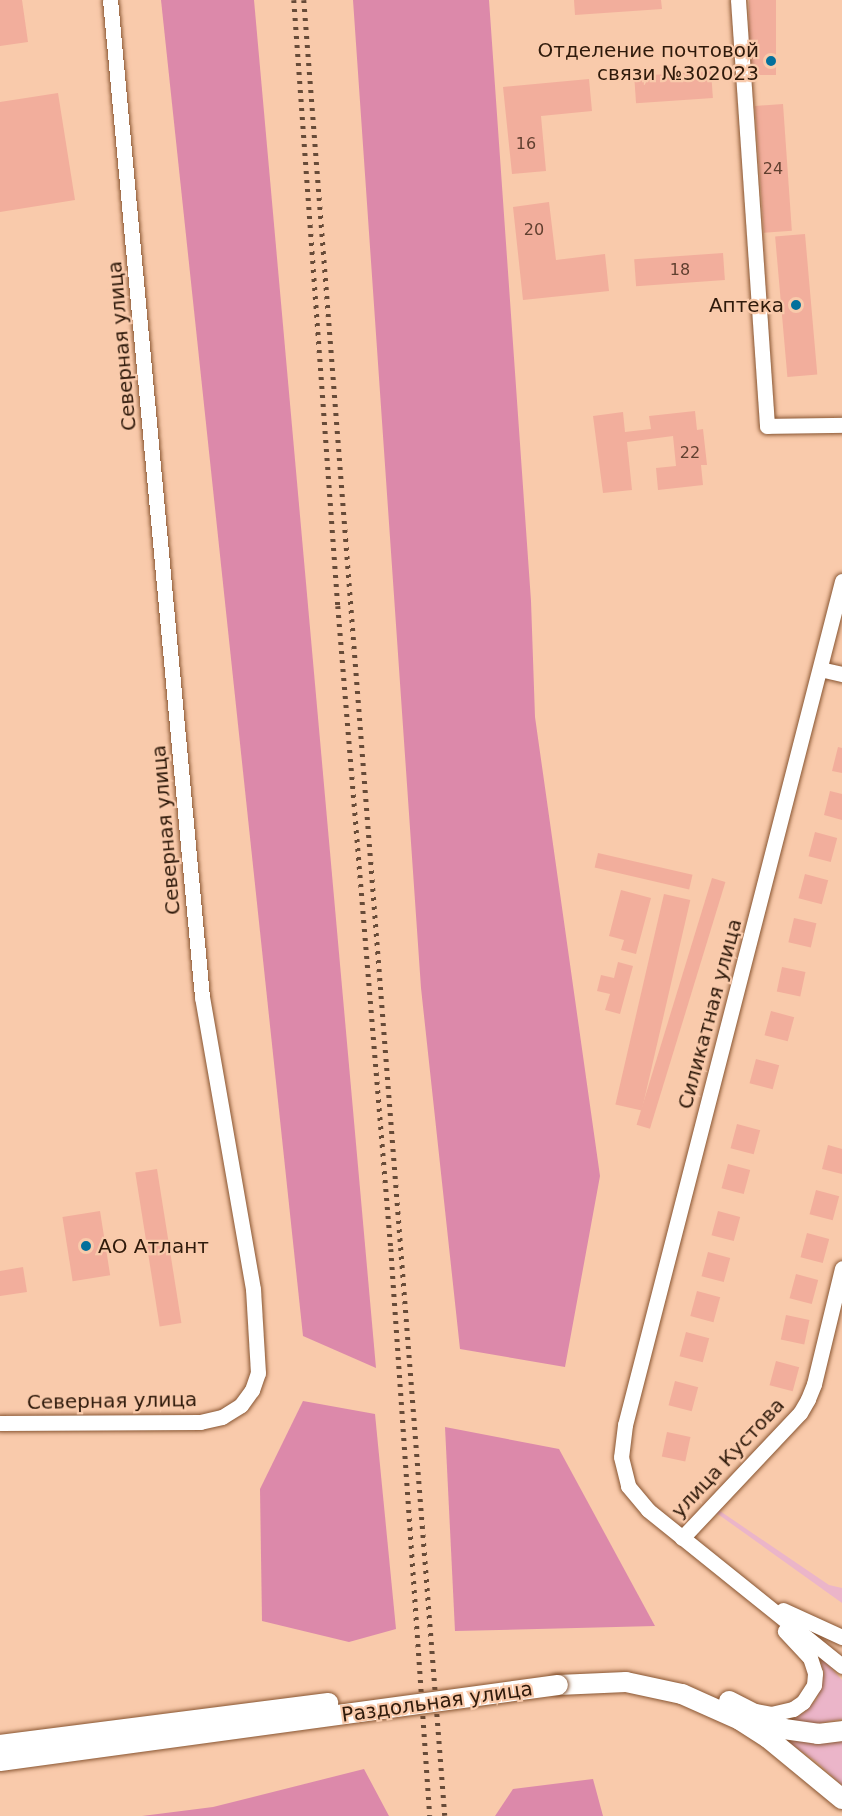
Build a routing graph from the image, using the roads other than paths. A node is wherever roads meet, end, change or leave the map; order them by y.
1 (110, 0) edge
2 (738, 0) edge
3 (842, 425) edge
4 (842, 581) edge
5 (820, 669) junction
6 (842, 674) edge
7 (842, 1268) edge
8 (0, 1423) edge
9 (682, 1538) junction
10 (753, 1596) junction
11 (842, 1637) edge
12 (842, 1666) edge
13 (556, 1680) junction
14 (748, 1710) junction
15 (842, 1731) edge
16 (0, 1745) edge
17 (0, 1761) edge
18 (842, 1799) edge

1 - 8 street, Северная улица
2 - 3 street
4 - 5 street, Силикатная улица
5 - 6 street
5 - 9 street, Силикатная улица
7 - 9 street, улица Кустова
9 - 10 street
10 - 11 street
10 - 12 street
10 - 14 street
13 - 14 main road, Раздольная улица
13 - 16 main road, Раздольная улица, bridge
13 - 17 main road, Раздольная улица, bridge
13 - 18 main road, Раздольная улица
14 - 15 main road, Раздольная улица

